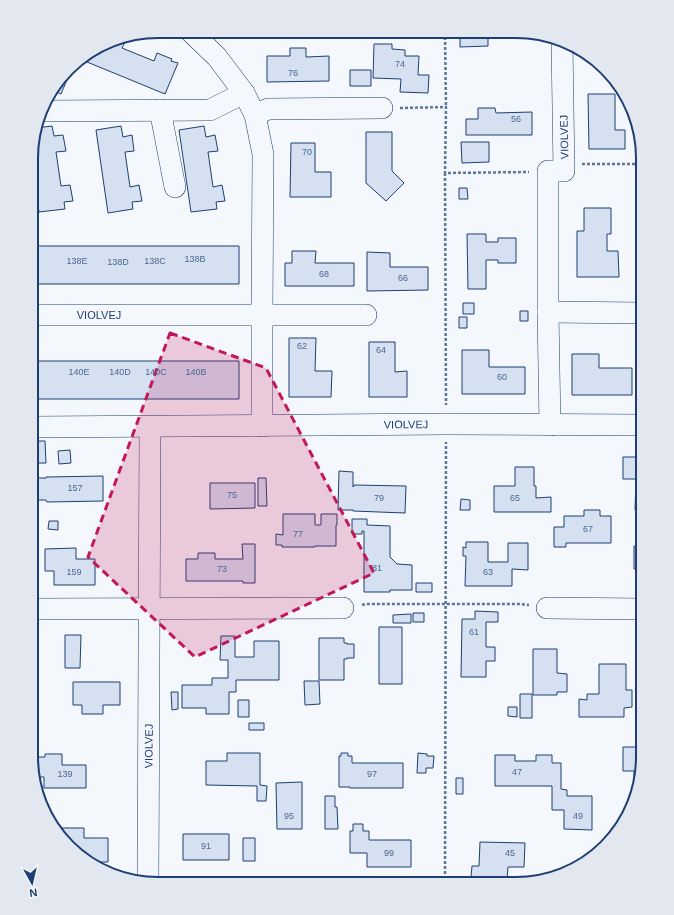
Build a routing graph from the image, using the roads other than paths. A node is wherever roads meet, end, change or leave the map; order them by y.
1 (197, 38) edge
2 (562, 47) edge
3 (244, 93) junction
4 (382, 108) road end
5 (160, 110) junction
6 (47, 111) edge
7 (255, 115) junction
8 (175, 187) dead end
9 (548, 312) junction
10 (636, 313) edge
11 (38, 315) edge
12 (262, 315) junction
13 (366, 315) dead end
14 (550, 425) junction
15 (636, 425) edge
16 (262, 426) junction
17 (38, 427) edge
18 (150, 427) junction
19 (343, 608) road end
20 (547, 608) road end
21 (38, 609) edge
22 (149, 609) junction
23 (636, 609) edge
24 (148, 876) edge

1 - 3 street
2 - 9 street, VIOLVEJ
3 - 5 street
3 - 7 street
4 - 7 street
5 - 6 street
5 - 8 street
7 - 12 street
9 - 10 street
9 - 14 street, VIOLVEJ
11 - 12 street, VIOLVEJ
12 - 13 street, VIOLVEJ
12 - 16 street
14 - 15 street, VIOLVEJ
14 - 16 street, VIOLVEJ
16 - 18 street, VIOLVEJ
17 - 18 street, VIOLVEJ
18 - 22 street, VIOLVEJ
19 - 22 street
20 - 23 street
21 - 22 street
22 - 24 street, VIOLVEJ

